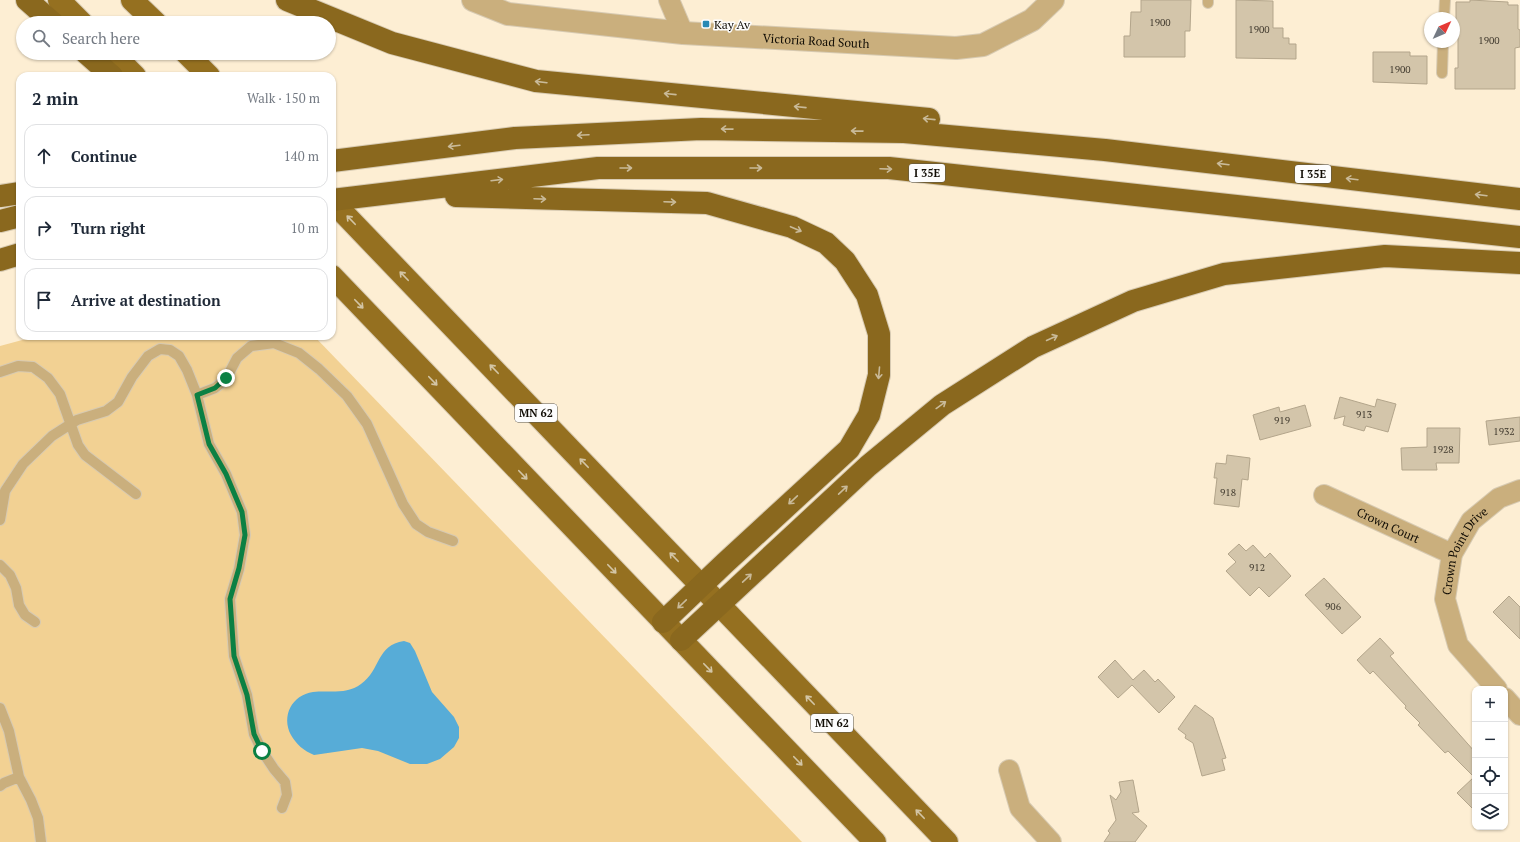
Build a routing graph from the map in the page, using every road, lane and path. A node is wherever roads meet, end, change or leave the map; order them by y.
1 (27, 0) edge
2 (59, 0) edge
3 (132, 0) edge
4 (287, 0) edge
5 (473, 0) edge
6 (669, 0) edge
7 (1053, 0) edge
8 (1445, 0) edge
9 (1444, 12) edge
10 (45, 16) edge
11 (75, 16) edge
12 (149, 16) edge
13 (326, 16) edge
14 (336, 20) edge
15 (683, 33) junction
16 (1443, 48) edge
17 (94, 60) edge
18 (119, 60) edge
19 (193, 60) edge
20 (107, 72) edge
21 (131, 72) edge
22 (205, 72) edge
23 (1442, 73) dead end
24 (1106, 150) junction
25 (336, 160) edge
26 (16, 194) edge
27 (0, 196) edge
28 (1520, 199) edge
29 (336, 200) edge
30 (336, 200) edge
31 (336, 204) edge
32 (16, 217) edge
33 (0, 221) edge
34 (1520, 237) edge
35 (16, 255) edge
36 (0, 260) edge
37 (1520, 263) edge
38 (336, 280) edge
39 (0, 372) edge
40 (197, 395) junction
41 (71, 424) junction
42 (1520, 490) edge
43 (136, 494) dead end
44 (1324, 495) dead end
45 (0, 520) edge
46 (453, 541) dead end
47 (1452, 554) junction
48 (0, 565) edge
49 (701, 585) junction
50 (718, 604) junction
51 (35, 622) dead end
52 (663, 622) junction
53 (680, 640) junction
54 (1494, 686) edge
55 (1508, 701) edge
56 (0, 708) edge
57 (1520, 715) edge
58 (1009, 770) dead end
59 (19, 776) junction
60 (0, 786) edge
61 (282, 808) dead end
62 (41, 842) edge
63 (875, 842) edge
64 (947, 842) edge
65 (1051, 842) edge

1 - 10 highway
2 - 11 highway
3 - 12 highway
13 -> 4 highway
5 - 15 street, Victoria Road South
6 - 15 street
7 - 15 street, Victoria Road South
8 - 9 lane
24 -> 14 highway
16 - 23 lane
17 - 20 highway
18 - 21 highway
19 - 22 highway
24 -> 25 highway, I 35E
28 -> 24 highway, I 35E
26 - 27 highway
29 -> 34 highway, I 35E
30 -> 49 highway
49 -> 31 highway, MN 62
32 - 33 highway
35 - 36 highway
50 -> 37 highway
38 -> 52 highway
39 - 41 lane
40 - 41 lane
40 - 46 lane
40 - 61 lane
41 - 43 lane
41 - 45 lane
42 - 47 street, Crown Point Drive
44 - 47 street, Crown Court
47 - 54 street, Crown Point Drive
48 - 51 lane
49 - 50 highway, MN 62
49 -> 52 highway
50 - 53 highway
64 -> 50 highway, MN 62
52 - 53 highway
53 -> 63 highway
55 - 57 street
56 - 59 lane
58 - 65 street
59 - 60 lane
59 - 62 lane

